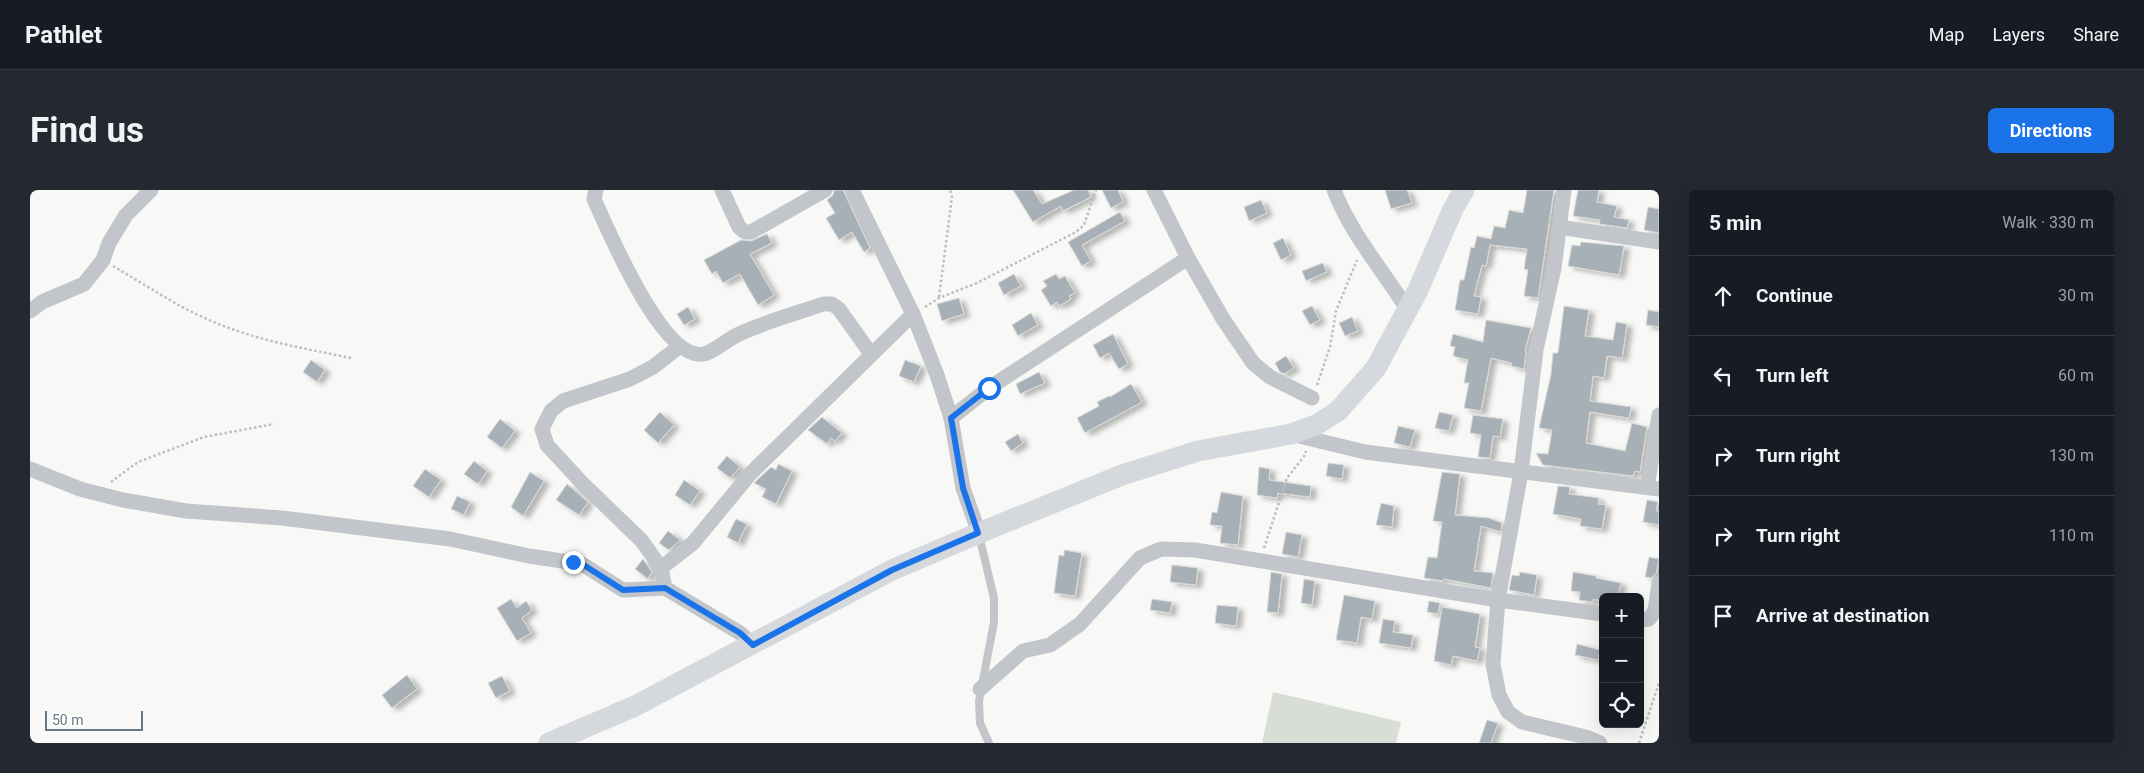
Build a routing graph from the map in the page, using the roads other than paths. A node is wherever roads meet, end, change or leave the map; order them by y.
1 (151, 190) edge
2 (596, 190) edge
3 (722, 190) edge
4 (825, 190) edge
5 (852, 190) edge
6 (1154, 190) edge
7 (1334, 190) edge
8 (1464, 190) edge
9 (1564, 190) edge
10 (1559, 227) junction
11 (1659, 242) edge
12 (1188, 258) junction
13 (1407, 309) junction
14 (30, 310) edge
15 (913, 314) junction
16 (680, 346) junction
17 (871, 354) junction
18 (1312, 398) road end
19 (1659, 415) edge
20 (951, 418) junction
21 (1300, 436) junction
22 (30, 469) edge
23 (1521, 472) junction
24 (1653, 488) edge
25 (978, 533) junction
26 (661, 568) junction
27 (1659, 583) edge
28 (665, 588) junction
29 (1498, 600) junction
30 (1599, 613) edge
31 (1644, 620) edge
32 (753, 645) junction
33 (980, 689) junction
34 (549, 743) edge
35 (989, 743) edge
36 (1600, 743) edge

1 - 14 street
2 - 16 street
3 - 4 street
5 - 15 street
6 - 12 street
7 - 13 street
8 - 13 main road
9 - 10 street
10 - 11 street
10 - 23 street
12 - 18 street
12 - 20 street
13 - 21 main road
15 - 17 street
15 - 20 street
16 - 17 street
16 - 26 street
17 - 26 street
19 - 24 street
20 - 25 street
21 - 23 street
21 - 25 main road
22 - 28 street
23 - 24 street
23 - 29 street
25 - 32 main road
25 - 33 lane
26 - 28 street
27 - 31 street
28 - 32 street
29 - 30 street
29 - 33 street
29 - 36 street
32 - 34 main road
33 - 35 lane

